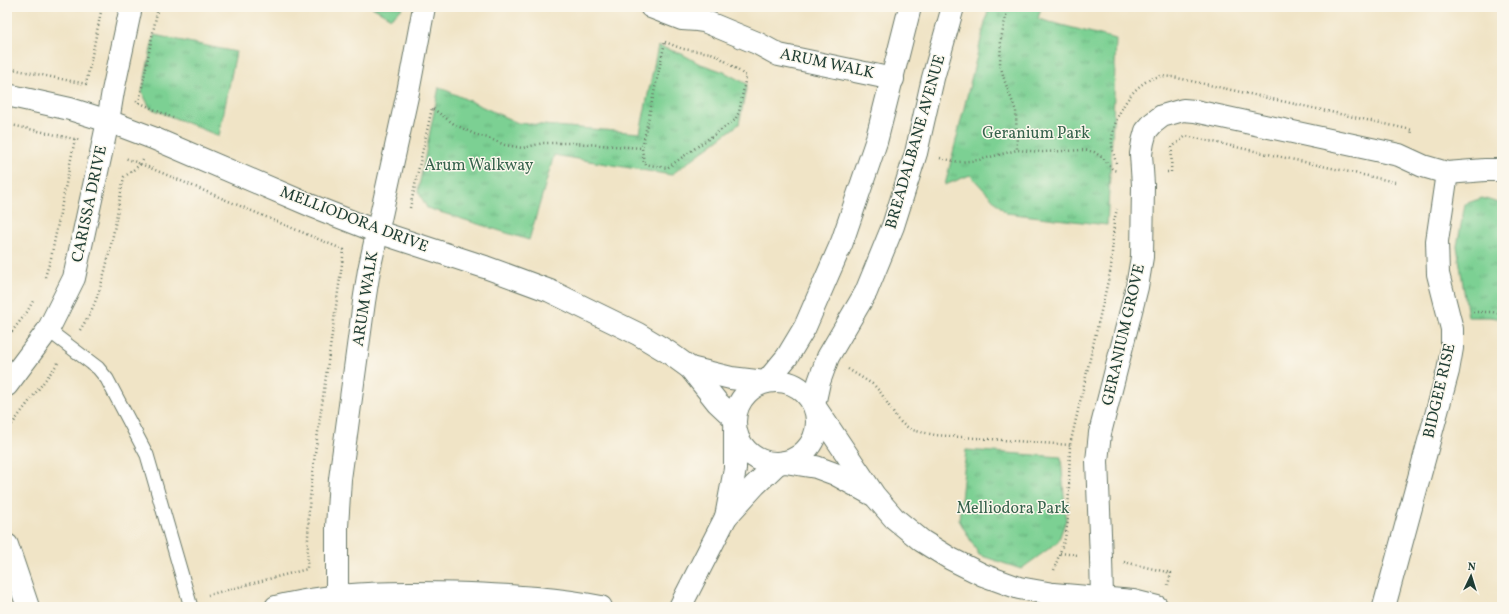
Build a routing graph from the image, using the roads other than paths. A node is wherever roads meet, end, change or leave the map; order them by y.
1 (131, 7) edge
2 (424, 7) edge
3 (651, 7) edge
4 (910, 7) edge
5 (953, 7) edge
6 (893, 79) junction
7 (7, 95) edge
8 (108, 121) junction
9 (1502, 170) edge
10 (1447, 173) junction
11 (378, 232) junction
12 (48, 330) junction
13 (690, 368) junction
14 (766, 381) junction
15 (7, 385) edge
16 (815, 406) junction
17 (735, 423) junction
18 (782, 462) junction
19 (874, 495) junction
20 (726, 517) junction
21 (7, 545) edge
22 (337, 596) junction
23 (1102, 597) junction
24 (190, 604) edge
25 (28, 607) edge
26 (276, 607) edge
27 (601, 607) edge
28 (680, 607) edge
29 (1157, 607) edge
30 (1384, 607) edge

1 - 8 street, CARISSA DRIVE
2 - 11 street, ARUM WALK
3 - 6 street, ARUM WALK
4 - 6 street
5 - 16 street, BREADALBANE AVENUE
6 - 14 street
7 - 8 street, MELLIODORA DRIVE
8 - 11 street, MELLIODORA DRIVE
8 - 12 street, CARISSA DRIVE
9 - 10 street, GERANIUM GROVE
10 - 23 street, GERANIUM GROVE
10 - 30 street, BIDGEE RISE
11 - 13 street, MELLIODORA DRIVE
11 - 22 street, ARUM WALK
12 - 15 street, CARISSA DRIVE
12 - 24 lane
13 - 14 street, MELLIODORA DRIVE
13 - 17 street, MELLIODORA DRIVE
14 - 16 street
14 - 17 street
16 - 18 street
16 - 19 street
17 - 18 street
17 - 20 street
18 - 19 street
18 - 20 street
19 - 23 street
20 - 28 street
21 - 25 street
22 - 26 street
22 - 27 street
23 - 29 street

